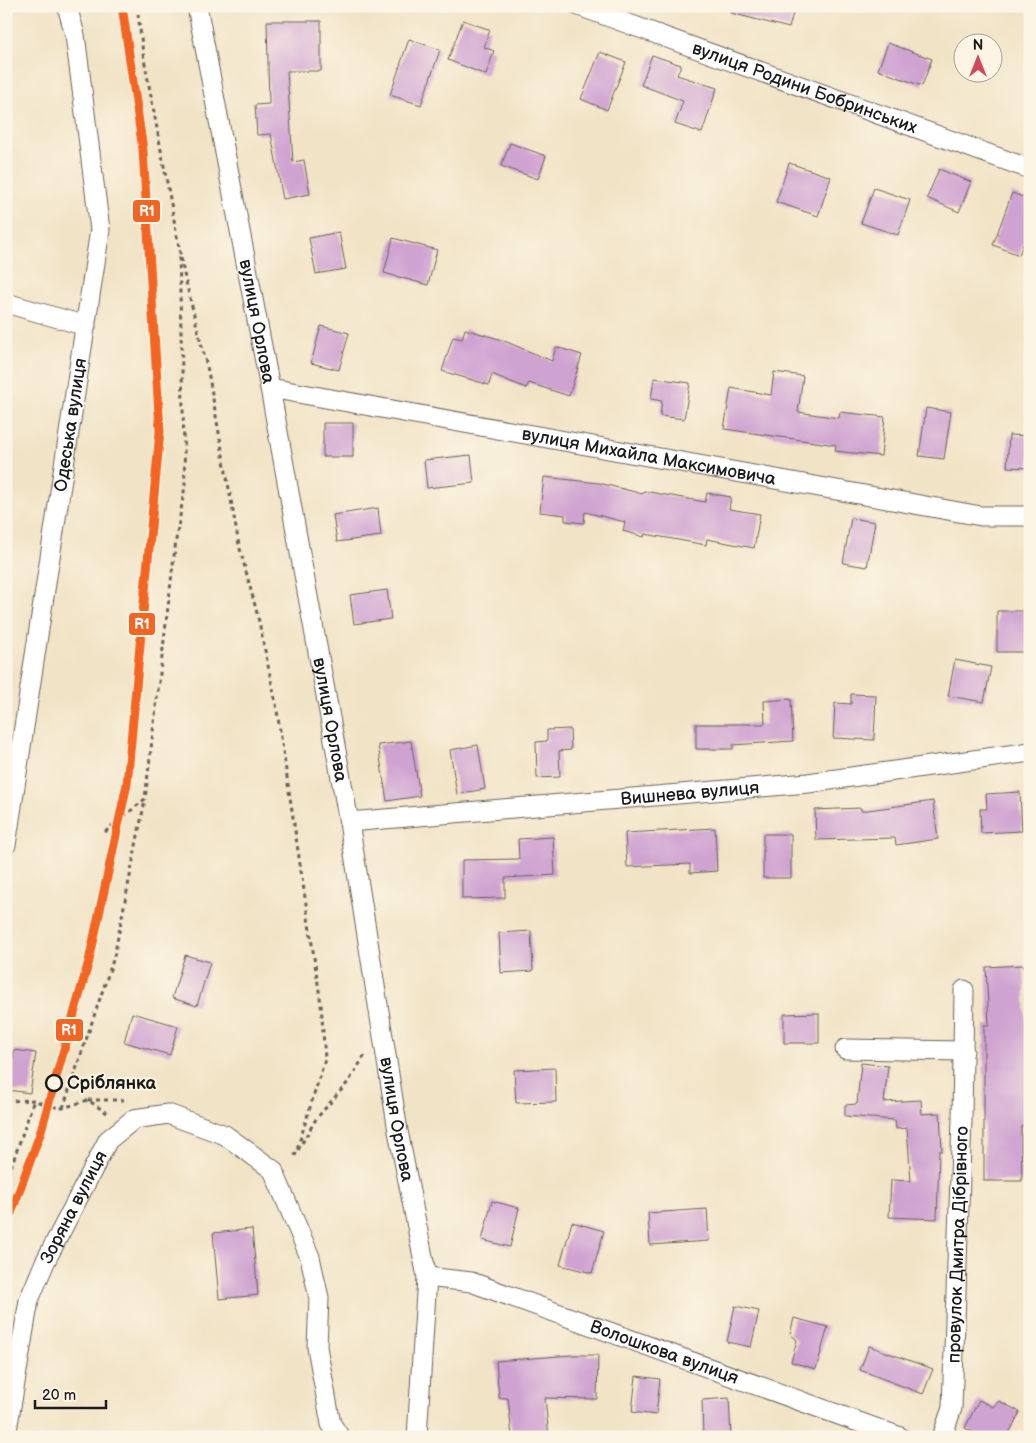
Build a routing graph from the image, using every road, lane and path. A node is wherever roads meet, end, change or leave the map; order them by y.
1 (67, 6) edge
2 (137, 6) edge
3 (197, 6) edge
4 (579, 6) edge
5 (1030, 169) edge
6 (178, 243) junction
7 (6, 303) edge
8 (86, 326) junction
9 (270, 388) junction
10 (1030, 516) edge
11 (1030, 752) edge
12 (146, 799) junction
13 (348, 822) junction
14 (105, 832) dead end
15 (6, 845) edge
16 (964, 990) dead end
17 (382, 1026) junction
18 (845, 1049) dead end
19 (964, 1051) junction
20 (34, 1100) junction
21 (6, 1101) edge
22 (63, 1108) junction
23 (108, 1140) junction
24 (295, 1156) junction
25 (273, 1170) junction
26 (6, 1182) edge
27 (427, 1277) junction
28 (6, 1436) edge
29 (340, 1437) edge
30 (416, 1437) edge
31 (900, 1437) edge
32 (942, 1437) edge

1 - 8 street, Одеська вулиця
2 - 6 path
3 - 9 street, вулиця Орлова
4 - 5 street, вулиця Родини Бобринських
6 - 12 path
6 - 24 path
7 - 8 street
8 - 15 street, Одеська вулиця
9 - 10 street, вулиця Михайла Максимовича
9 - 13 street, вулиця Орлова
11 - 13 street, Вишнева вулиця
12 - 14 path
12 - 22 path
13 - 17 street, вулиця Орлова
16 - 19 street, провулок Дмитра Дібрівного
17 - 24 path
17 - 27 street, вулиця Орлова
18 - 19 street
19 - 32 street, провулок Дмитра Дібрівного
20 - 21 path
20 - 22 path
20 - 26 path
22 - 23 path
23 - 25 street, Зоряна вулиця
23 - 28 street, Зоряна вулиця
24 - 25 path
25 - 29 street
27 - 30 street, вулиця Орлова
27 - 31 street, Волошкова вулиця

